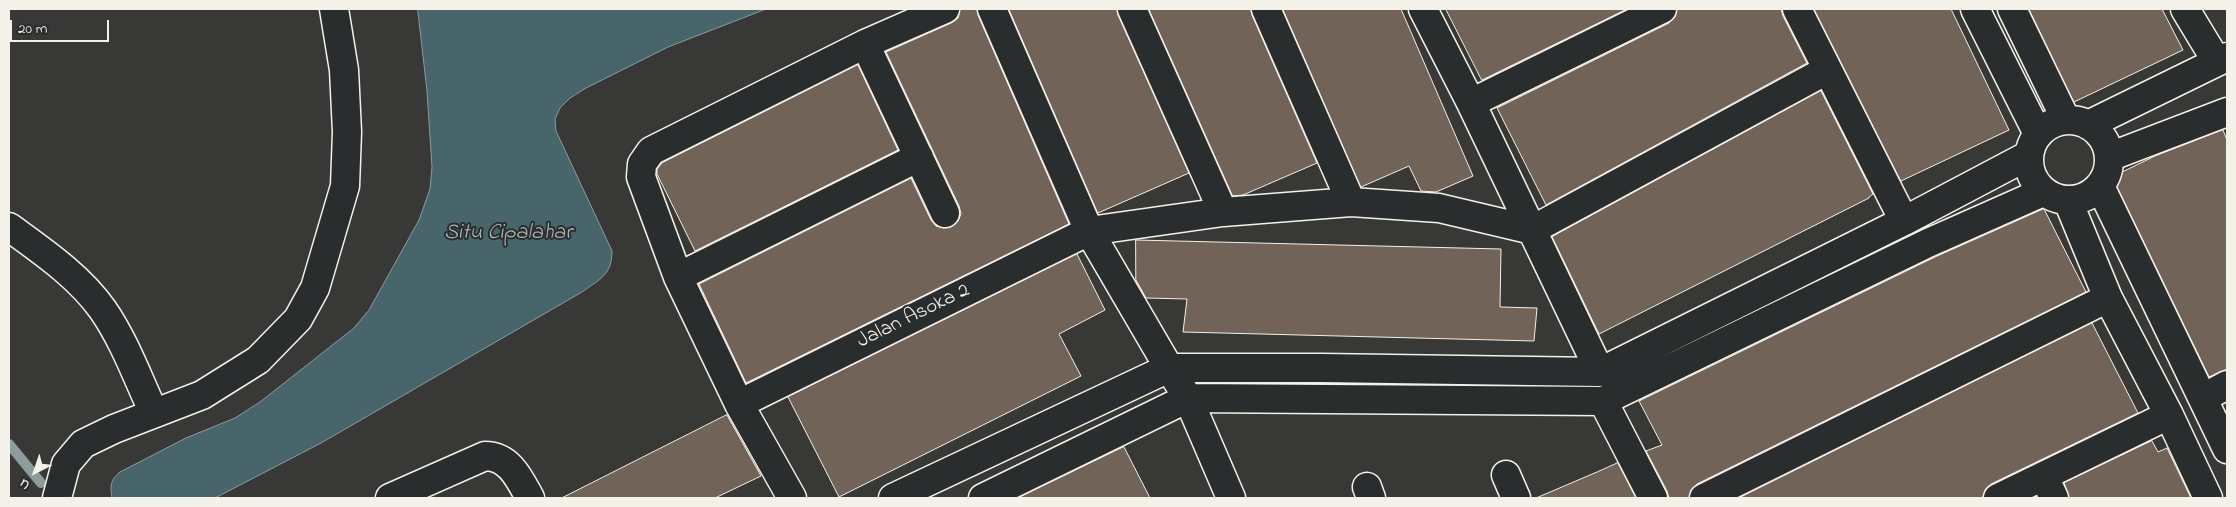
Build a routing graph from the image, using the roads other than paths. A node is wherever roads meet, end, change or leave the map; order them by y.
1 (334, 9) edge
2 (945, 9) edge
3 (992, 9) edge
4 (1132, 9) edge
5 (1266, 9) edge
6 (1422, 9) edge
7 (1662, 9) edge
8 (1797, 9) edge
9 (1975, 9) edge
10 (2012, 9) edge
11 (2185, 9) edge
12 (865, 44) junction
13 (2222, 60) edge
14 (1827, 70) junction
15 (1471, 103) junction
16 (2225, 119) edge
17 (2077, 122) junction
18 (2034, 144) junction
19 (919, 157) junction
20 (2109, 157) junction
21 (2100, 186) junction
22 (2056, 196) junction
23 (1351, 202) junction
24 (1223, 212) junction
25 (945, 213) dead end
26 (1904, 221) junction
27 (9, 226) edge
28 (1532, 230) junction
29 (1090, 231) junction
30 (678, 277) junction
31 (2108, 298) junction
32 (1169, 368) junction
33 (1600, 372) junction
34 (2227, 385) edge
35 (1188, 398) junction
36 (2203, 398) junction
37 (1603, 401) junction
38 (739, 404) junction
39 (154, 413) junction
40 (2169, 415) junction
41 (2227, 449) edge
42 (2049, 487) edge
43 (57, 498) edge
44 (390, 498) edge
45 (530, 498) edge
46 (792, 498) edge
47 (893, 498) edge
48 (983, 498) edge
49 (1231, 498) edge
50 (1653, 498) edge
51 (1704, 498) edge
52 (1998, 498) edge
53 (2208, 498) edge

1 - 39 street
2 - 12 street
3 - 29 street
4 - 24 street
5 - 23 street
6 - 15 street
7 - 15 street
8 - 14 street
9 - 18 street
10 - 17 street
11 - 13 street
12 - 19 street
12 - 30 street
13 - 17 street
14 - 26 street
14 - 28 street
15 - 28 street
16 - 20 street
17 - 18 street
17 - 20 street
18 - 22 street
18 - 26 street
19 - 25 street
19 - 30 street
20 - 21 street
21 - 22 street
21 - 36 street
22 - 31 street
22 - 37 street
23 - 24 street, Jalan Asoka 2
23 - 28 street, Jalan Asoka 2
24 - 29 street, Jalan Asoka 2
26 - 33 street
27 - 39 street
28 - 33 street
29 - 32 street
29 - 38 street, Jalan Asoka 2
30 - 38 street
31 - 40 street
31 - 51 street
32 - 33 street
32 - 35 street
32 - 47 street
34 - 36 street
35 - 37 street
35 - 48 street
35 - 49 street
36 - 41 street
37 - 50 street
38 - 46 street
39 - 43 street
40 - 42 street
40 - 53 street
42 - 52 street
44 - 45 street

